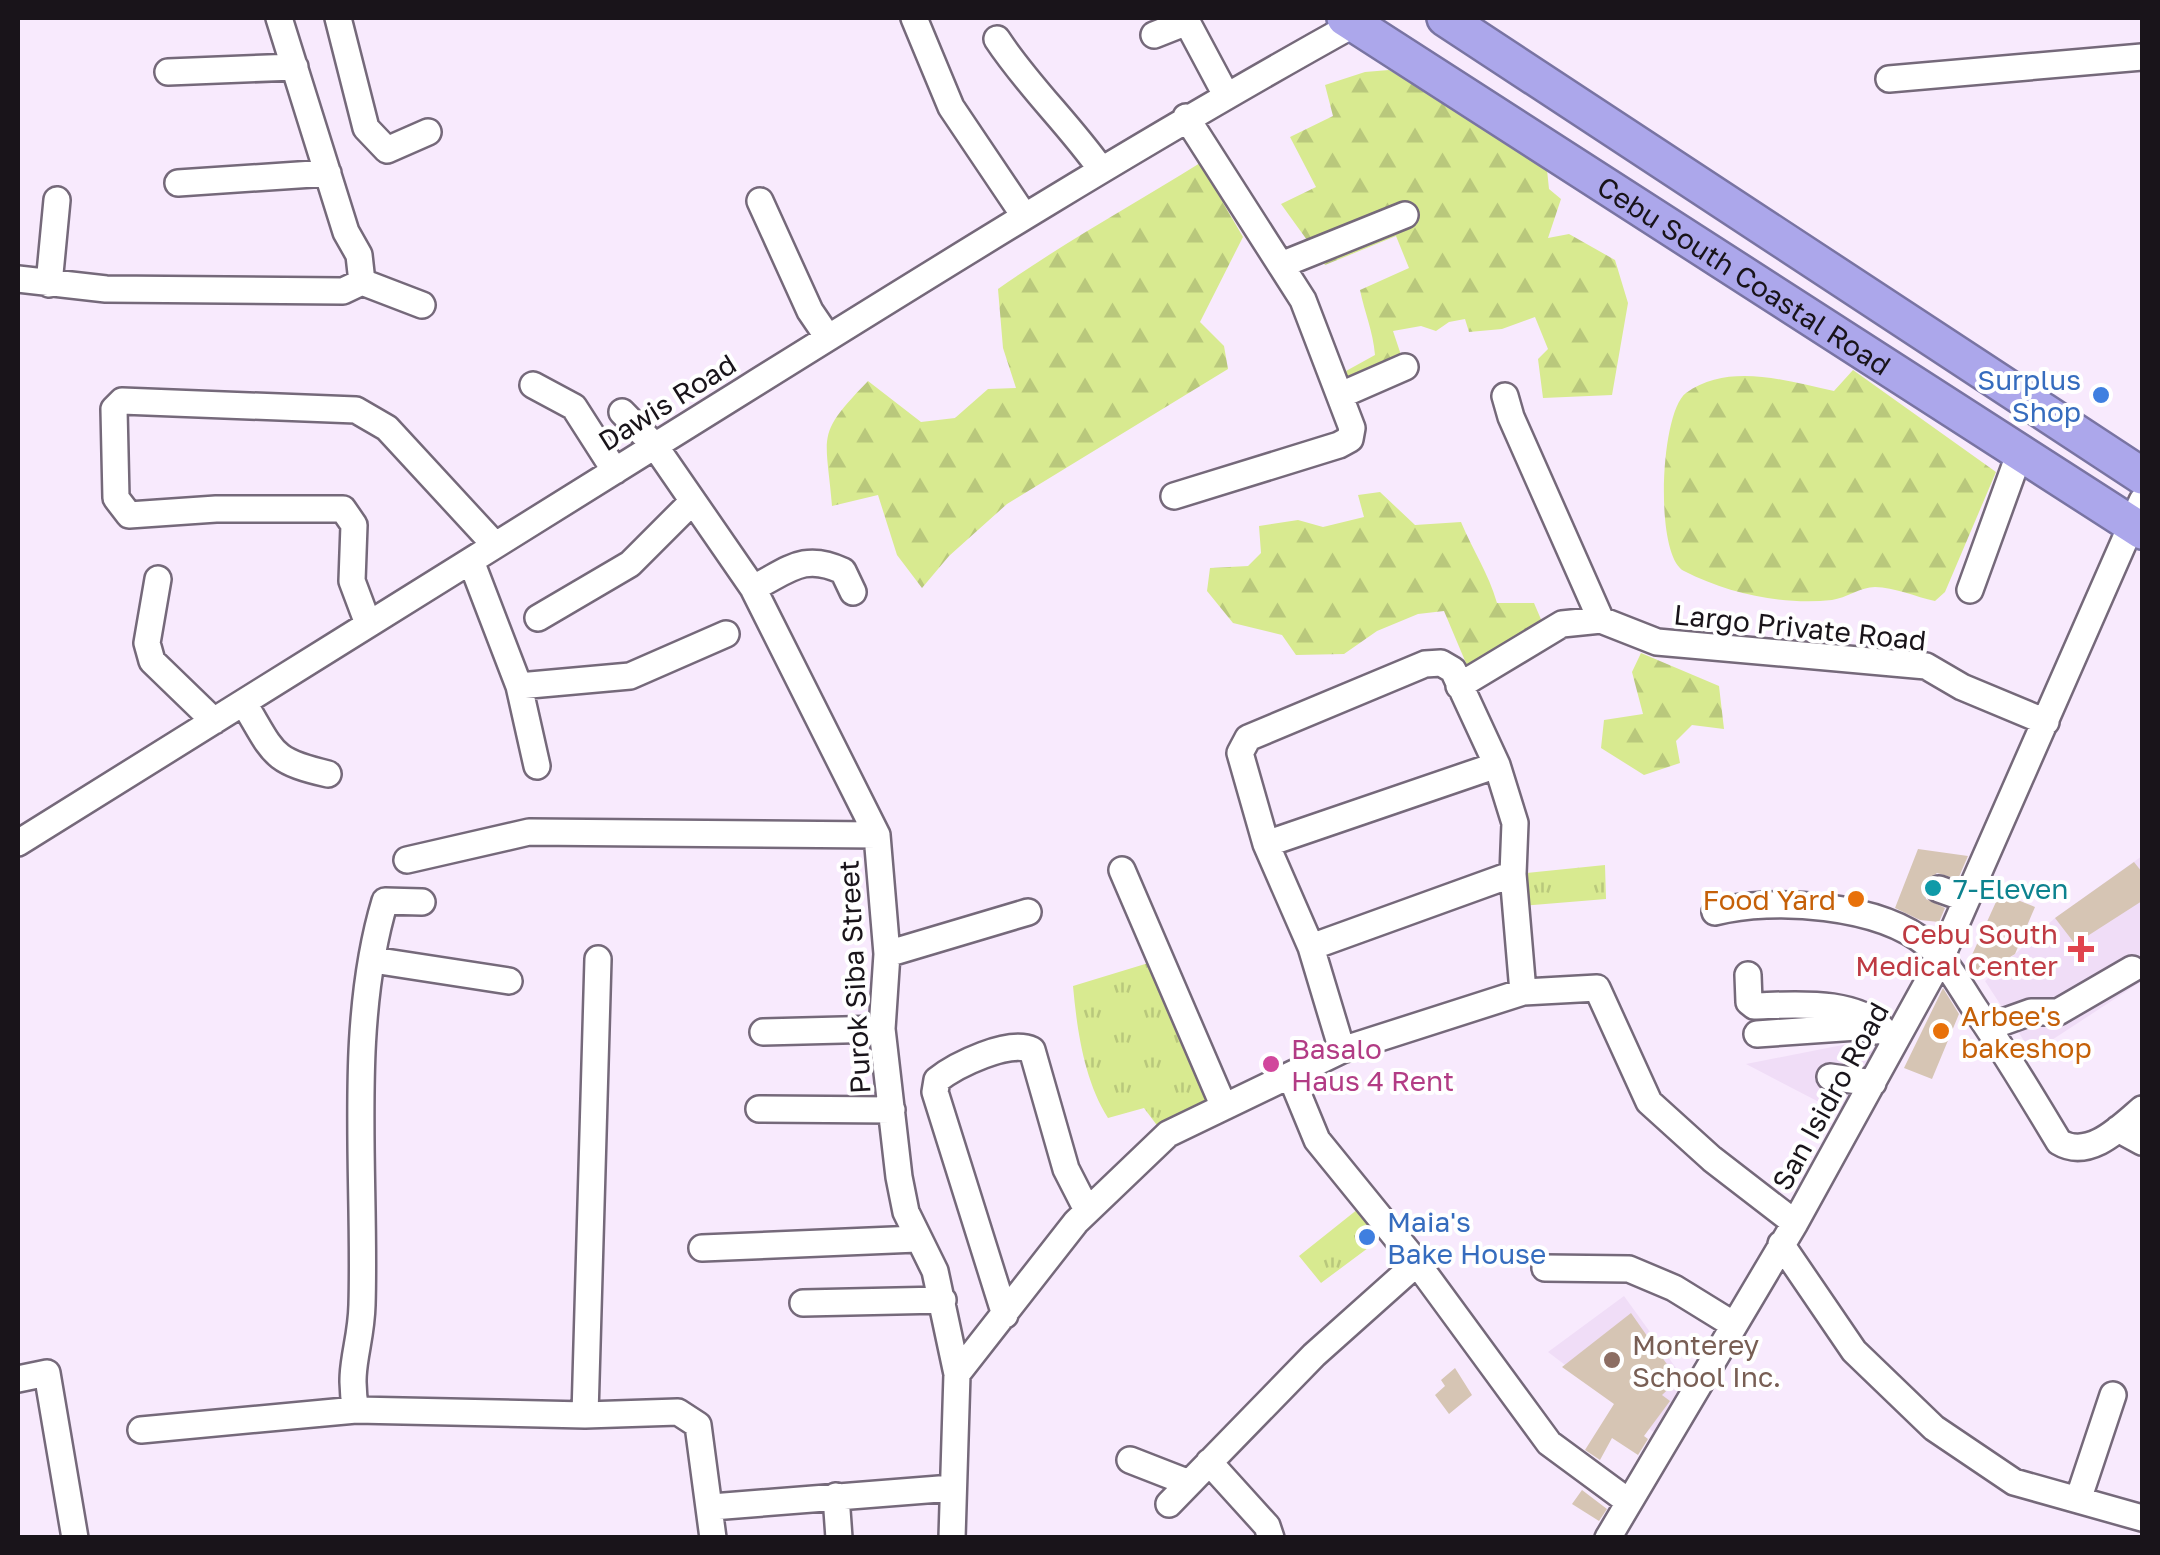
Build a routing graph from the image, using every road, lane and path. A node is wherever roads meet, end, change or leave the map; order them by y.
1 (279, 18) edge
2 (338, 18) edge
3 (914, 18) edge
4 (1445, 18) edge
5 (1351, 20) edge
6 (1154, 35) dead end
7 (997, 39) dead end
8 (2142, 57) edge
9 (295, 67) junction
10 (168, 72) dead end
11 (1888, 80) dead end
12 (1226, 95) junction
13 (1186, 117) junction
14 (428, 132) dead end
15 (1100, 168) junction
16 (328, 174) junction
17 (178, 183) dead end
18 (57, 200) dead end
19 (760, 201) dead end
20 (1022, 214) junction
21 (1405, 216) dead end
22 (1281, 265) junction
23 (18, 279) edge
24 (362, 282) junction
25 (49, 284) junction
26 (422, 305) dead end
27 (828, 336) junction
28 (1406, 368) dead end
29 (533, 384) dead end
30 (1341, 395) junction
31 (1505, 396) dead end
32 (622, 412) dead end
33 (655, 446) junction
34 (2020, 452) junction
35 (615, 470) junction
36 (2142, 476) edge
37 (1174, 496) dead end
38 (693, 501) junction
39 (2139, 519) edge
40 (495, 545) junction
41 (471, 561) junction
42 (158, 579) dead end
43 (753, 588) junction
44 (1970, 590) dead end
45 (853, 592) dead end
46 (538, 618) dead end
47 (1601, 620) junction
48 (367, 621) junction
49 (726, 634) dead end
50 (519, 686) junction
51 (1459, 686) junction
52 (245, 705) junction
53 (214, 721) junction
54 (2046, 722) junction
55 (537, 766) dead end
56 (1496, 766) junction
57 (328, 774) dead end
58 (877, 836) junction
59 (18, 843) edge
60 (1266, 844) junction
61 (407, 860) dead end
62 (1122, 870) dead end
63 (1513, 874) junction
64 (1939, 889) dead end
65 (1967, 899) junction
66 (422, 902) dead end
67 (1028, 912) dead end
68 (1715, 912) dead end
69 (1312, 946) junction
70 (888, 954) junction
71 (1941, 958) junction
72 (373, 960) junction
73 (598, 960) dead end
74 (2132, 970) dead end
75 (1748, 975) dead end
76 (509, 980) dead end
77 (1523, 992) junction
78 (1989, 1028) junction
79 (882, 1029) junction
80 (763, 1032) dead end
81 (1757, 1034) dead end
82 (1892, 1034) junction
83 (1342, 1050) junction
84 (1291, 1077) junction
85 (1830, 1077) dead end
86 (1873, 1083) junction
87 (1224, 1106) junction
88 (760, 1109) dead end
89 (2142, 1109) edge
90 (892, 1110) junction
91 (2118, 1129) junction
92 (2142, 1142) edge
93 (1088, 1210) junction
94 (1788, 1234) junction
95 (917, 1239) junction
96 (702, 1248) dead end
97 (1416, 1263) junction
98 (1545, 1268) dead end
99 (943, 1300) junction
100 (803, 1303) dead end
101 (1005, 1315) junction
102 (1734, 1325) junction
103 (957, 1374) junction
104 (18, 1380) edge
105 (2113, 1396) dead end
106 (356, 1410) junction
107 (585, 1415) junction
108 (140, 1430) dead end
109 (1130, 1460) dead end
110 (1209, 1462) junction
111 (1189, 1483) junction
112 (952, 1488) junction
113 (836, 1496) junction
114 (2078, 1500) junction
115 (1629, 1502) junction
116 (1169, 1504) dead end
117 (712, 1507) junction
118 (2142, 1518) edge
119 (75, 1538) edge
120 (713, 1538) edge
121 (839, 1538) edge
122 (952, 1538) edge
123 (1271, 1538) edge
124 (1608, 1538) edge

1 - 9 street
2 - 14 street
3 - 20 street
4 - 36 highway, Cebu South Coastal Road
5 - 12 street, Dawis Road
5 - 34 highway, Cebu South Coastal Road
6 - 12 street
7 - 15 street
8 - 11 street
9 - 10 street
9 - 16 street
12 - 13 street, Dawis Road
13 - 15 street, Dawis Road
13 - 22 street
15 - 20 street, Dawis Road
16 - 17 street
16 - 24 street
18 - 25 street
19 - 27 street
20 - 27 street, Dawis Road
21 - 22 street
22 - 30 street
23 - 25 street
24 - 25 street
24 - 26 street
27 - 33 street, Dawis Road
28 - 30 street
29 - 35 street
30 - 37 street
31 - 47 street
32 - 33 street, Purok Siba Street
33 - 35 street, Dawis Road
33 - 38 street, Purok Siba Street
34 - 39 highway, Cebu South Coastal Road
34 - 44 street
35 - 40 street, Dawis Road
38 - 43 street, Purok Siba Street
38 - 46 street
39 - 54 street, San Isidro Road
40 - 41 street, Dawis Road
40 - 48 street
41 - 48 street, Dawis Road
41 - 50 street
42 - 53 street
43 - 45 street
43 - 58 street, Purok Siba Street
47 - 51 street
47 - 54 street, Largo Private Road
48 - 52 street, Dawis Road
49 - 50 street
50 - 55 street
51 - 56 street
51 - 60 street
52 - 53 street, Dawis Road
52 - 57 street
53 - 59 street, Dawis Road
54 - 65 street, San Isidro Road
56 - 60 street
56 - 63 street
58 - 61 street
58 - 70 street, Purok Siba Street
60 - 69 street
62 - 87 street
63 - 69 street
63 - 77 street
64 - 65 street
65 - 71 street, San Isidro Road
66 - 72 street
67 - 70 street
68 - 71 street
69 - 83 street
70 - 79 street, Purok Siba Street
71 - 78 street
71 - 82 street, San Isidro Road
72 - 76 street
72 - 106 street
73 - 107 street
74 - 78 street
75 - 82 street
77 - 83 street
77 - 94 street
78 - 91 street
79 - 80 street
79 - 90 street, Purok Siba Street
81 - 82 street
82 - 86 street, San Isidro Road
83 - 84 street
84 - 87 street
84 - 97 street
85 - 86 street
86 - 94 street, San Isidro Road
87 - 93 street
88 - 90 street
89 - 91 street
90 - 95 street, Purok Siba Street
91 - 92 street
93 - 101 street
93 - 101 street
94 - 102 street, San Isidro Road
94 - 114 street
95 - 96 street
95 - 99 street, Purok Siba Street
97 - 110 street
97 - 115 street
98 - 102 street
99 - 100 street
99 - 103 street, Purok Siba Street
101 - 103 street
102 - 115 street, San Isidro Road
103 - 112 street, Purok Siba Street
104 - 119 street
105 - 114 street
106 - 107 street
106 - 108 street
107 - 117 street
109 - 111 street
110 - 111 street
110 - 123 street
111 - 116 street
112 - 113 street
112 - 122 street, Purok Siba Street
113 - 117 street
113 - 121 street
114 - 118 street
115 - 124 street, San Isidro Road
117 - 120 street

